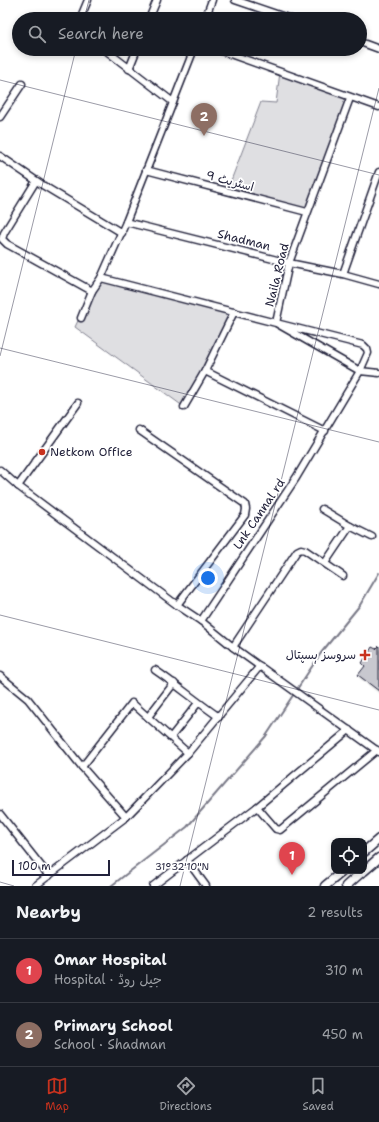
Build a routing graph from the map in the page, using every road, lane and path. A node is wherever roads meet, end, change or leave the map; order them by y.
1 (88, 0) edge
2 (157, 0) edge
3 (212, 0) edge
4 (236, 0) edge
5 (83, 12) edge
6 (152, 12) edge
7 (208, 12) edge
8 (271, 12) edge
9 (367, 45) edge
10 (379, 49) edge
11 (113, 56) edge
12 (134, 56) edge
13 (191, 56) edge
14 (235, 56) edge
15 (129, 69) junction
16 (22, 84) dead end
17 (350, 98) junction
18 (173, 102) junction
19 (379, 107) edge
20 (0, 117) edge
21 (0, 156) edge
22 (146, 170) junction
23 (379, 172) edge
24 (36, 181) junction
25 (307, 212) junction
26 (126, 222) junction
27 (122, 233) junction
28 (289, 262) junction
29 (343, 274) junction
30 (101, 278) junction
31 (379, 284) edge
32 (92, 291) junction
33 (234, 312) junction
34 (81, 318) dead end
35 (276, 323) junction
36 (205, 371) junction
37 (360, 371) junction
38 (379, 373) edge
39 (78, 403) dead end
40 (184, 407) dead end
41 (139, 430) dead end
42 (325, 431) junction
43 (0, 470) edge
44 (18, 486) junction
45 (322, 509) dead end
46 (350, 526) junction
47 (372, 537) dead end
48 (325, 563) junction
49 (343, 576) dead end
50 (177, 605) junction
51 (201, 621) junction
52 (233, 647) junction
53 (260, 666) junction
54 (156, 670) dead end
55 (0, 676) edge
56 (174, 683) junction
57 (198, 703) junction
58 (148, 717) junction
59 (219, 717) junction
60 (349, 730) junction
61 (172, 737) junction
62 (378, 751) edge
63 (188, 752) junction
64 (82, 767) junction
65 (257, 807) junction
66 (0, 814) edge
67 (126, 817) junction
68 (379, 839) edge
69 (367, 849) edge
70 (379, 858) edge
71 (187, 860) junction
72 (367, 868) edge
73 (339, 874) edge
74 (360, 874) edge
75 (49, 876) junction
76 (35, 886) edge
77 (153, 886) edge
78 (206, 886) edge
79 (325, 886) edge
80 (346, 886) edge

1 - 5 street
2 - 6 street
3 - 7 street
4 - 8 street
9 - 10 street
11 - 15 street
12 - 15 street
13 - 18 street
14 - 17 street
15 - 18 street
16 - 20 street
17 - 19 street
17 - 25 street, Naila Road
18 - 22 street
21 - 24 street
22 - 25 street, اسٹریٹ 9
22 - 26 street
23 - 29 street
24 - 27 street
24 - 32 street
25 - 28 street, Naila Road
26 - 27 street
26 - 28 street, Shadman
27 - 30 street
28 - 29 street, Shadman
28 - 35 street, Naila Road
29 - 31 street, Shadman
30 - 32 street
30 - 33 street
32 - 34 street
33 - 35 street
33 - 36 street
35 - 37 street
35 - 37 street, Naila Road
36 - 40 street
36 - 42 street
37 - 38 street
37 - 42 street, Lnk Cannal rd
39 - 44 street
41 - 50 street
42 - 51 street, Lnk Cannal rd
43 - 44 street
44 - 50 street
45 - 46 street
46 - 47 street
46 - 48 street
48 - 49 street
48 - 52 street
50 - 51 street
51 - 52 street
52 - 53 street
53 - 59 street
53 - 60 street
54 - 56 street
55 - 64 street
56 - 57 street
56 - 58 street
57 - 59 street
57 - 61 street
58 - 61 street
58 - 64 street
59 - 63 street
60 - 62 street
60 - 65 street
61 - 63 street
62 - 65 street
63 - 67 street
64 - 67 street
65 - 71 street
66 - 75 street
67 - 75 street
68 - 69 main road
70 - 72 main road
71 - 77 street
71 - 78 street
73 - 79 main road
74 - 80 main road
75 - 76 street

